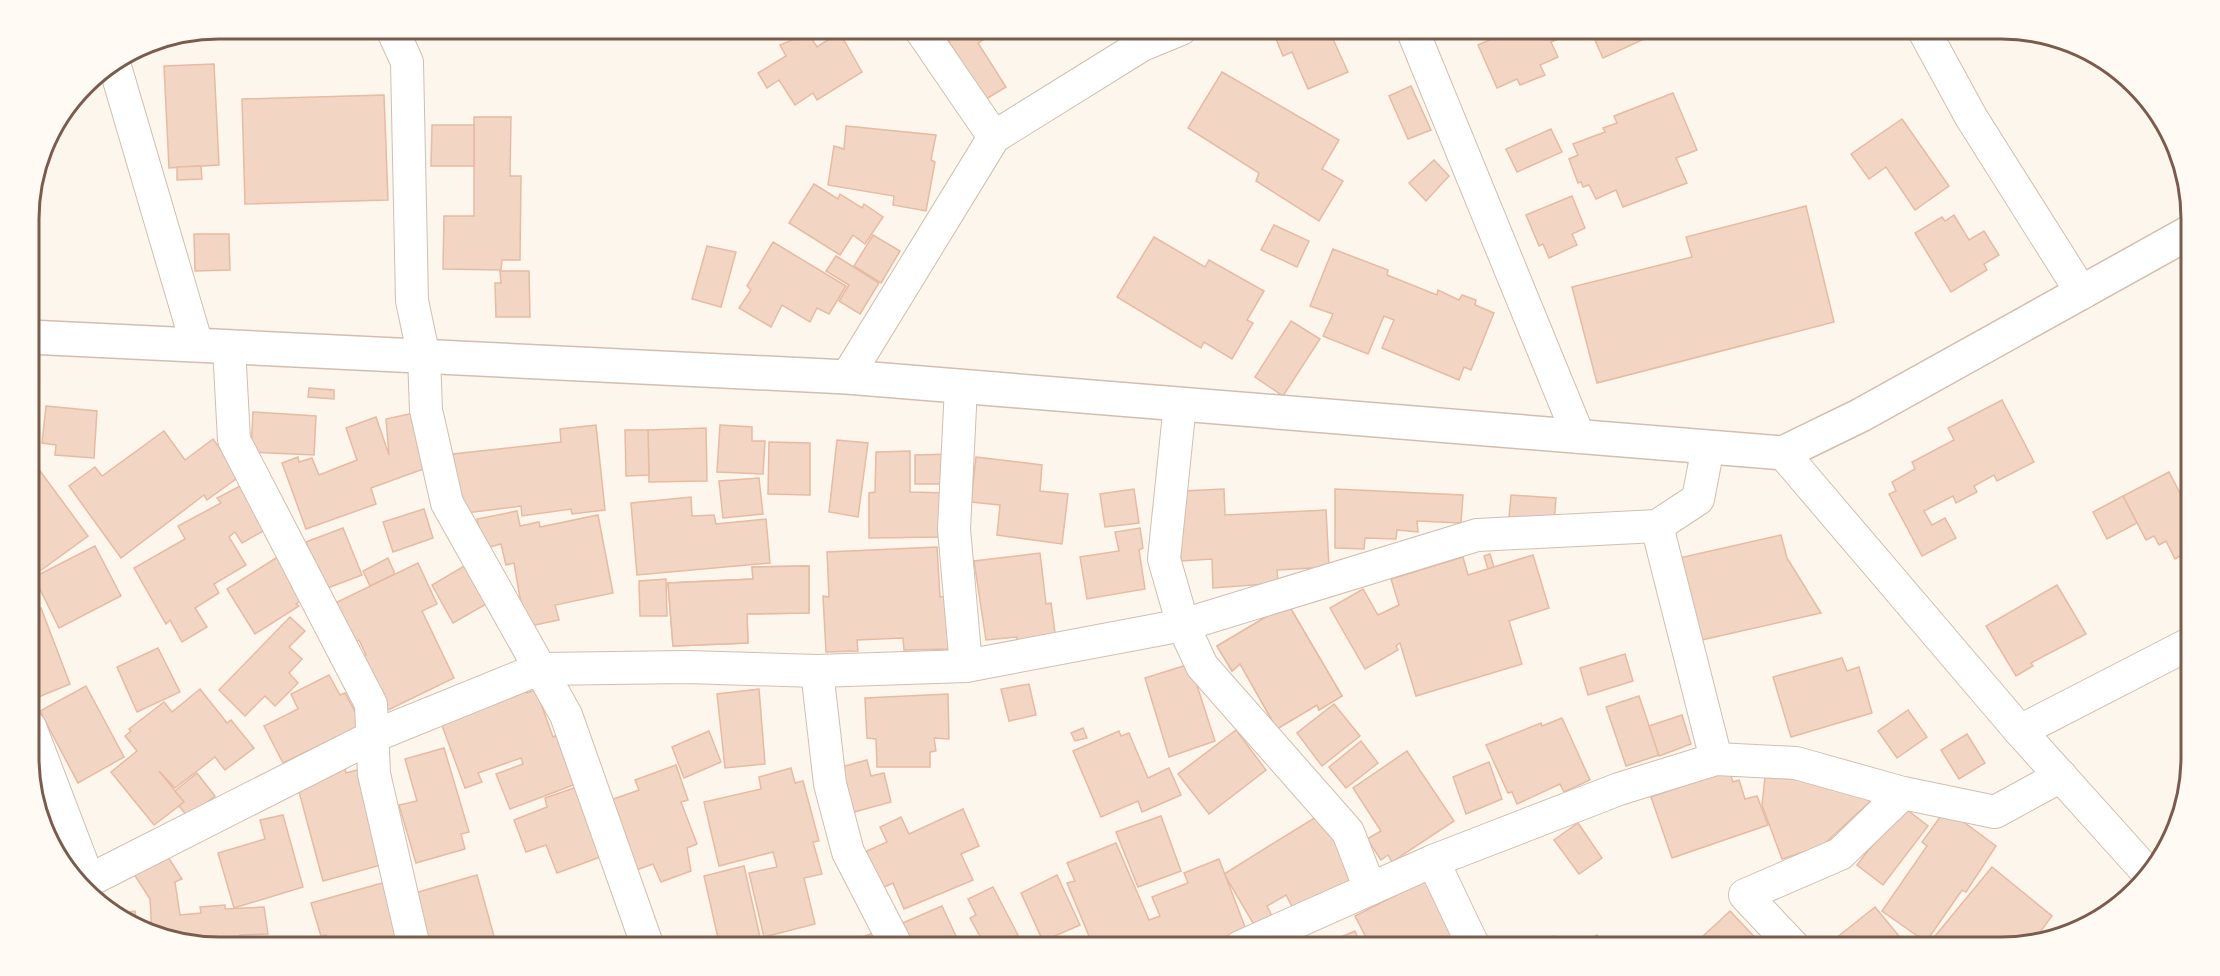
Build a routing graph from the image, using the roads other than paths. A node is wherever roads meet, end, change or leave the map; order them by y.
1 (397, 39) edge
2 (927, 39) edge
3 (1156, 39) edge
4 (1423, 39) edge
5 (1929, 39) edge
6 (116, 71) edge
7 (994, 137) junction
8 (2181, 237) edge
9 (2082, 292) junction
10 (39, 337) edge
11 (197, 345) junction
12 (229, 347) junction
13 (424, 357) junction
14 (847, 377) junction
15 (961, 387) junction
16 (1180, 404) junction
17 (1579, 436) junction
18 (1708, 447) junction
19 (1783, 453) junction
20 (1657, 526) junction
21 (1183, 625) junction
22 (2181, 648) edge
23 (966, 666) junction
24 (539, 669) junction
25 (818, 671) junction
26 (2020, 731) junction
27 (374, 736) junction
28 (39, 753) edge
29 (1716, 759) junction
30 (2061, 776) junction
31 (1903, 793) junction
32 (1433, 861) junction
33 (2143, 868) edge
34 (81, 873) edge
35 (89, 881) edge
36 (1370, 889) junction
37 (412, 937) edge
38 (644, 937) edge
39 (892, 937) edge
40 (1262, 937) edge
41 (1469, 937) edge
42 (1785, 937) edge

1 - 13 street
2 - 7 street
3 - 7 street
4 - 17 street
5 - 9 street
6 - 11 street
7 - 14 street
8 - 9 street
9 - 19 street
10 - 11 street
11 - 12 street
12 - 13 street
12 - 27 street
13 - 14 street
13 - 24 street
14 - 15 street
15 - 16 street
15 - 23 street
16 - 17 street
16 - 21 street
17 - 18 street
18 - 19 street
18 - 20 street
19 - 26 street
20 - 21 street
20 - 29 street
21 - 23 street
21 - 36 street
22 - 26 street
23 - 25 street
24 - 25 street
24 - 27 street
24 - 38 street
25 - 39 street
26 - 30 street
27 - 35 street
27 - 37 street
28 - 34 street
29 - 31 street
29 - 32 street
30 - 31 street
30 - 33 street
31 - 42 street
32 - 36 street
32 - 41 street
36 - 40 street

